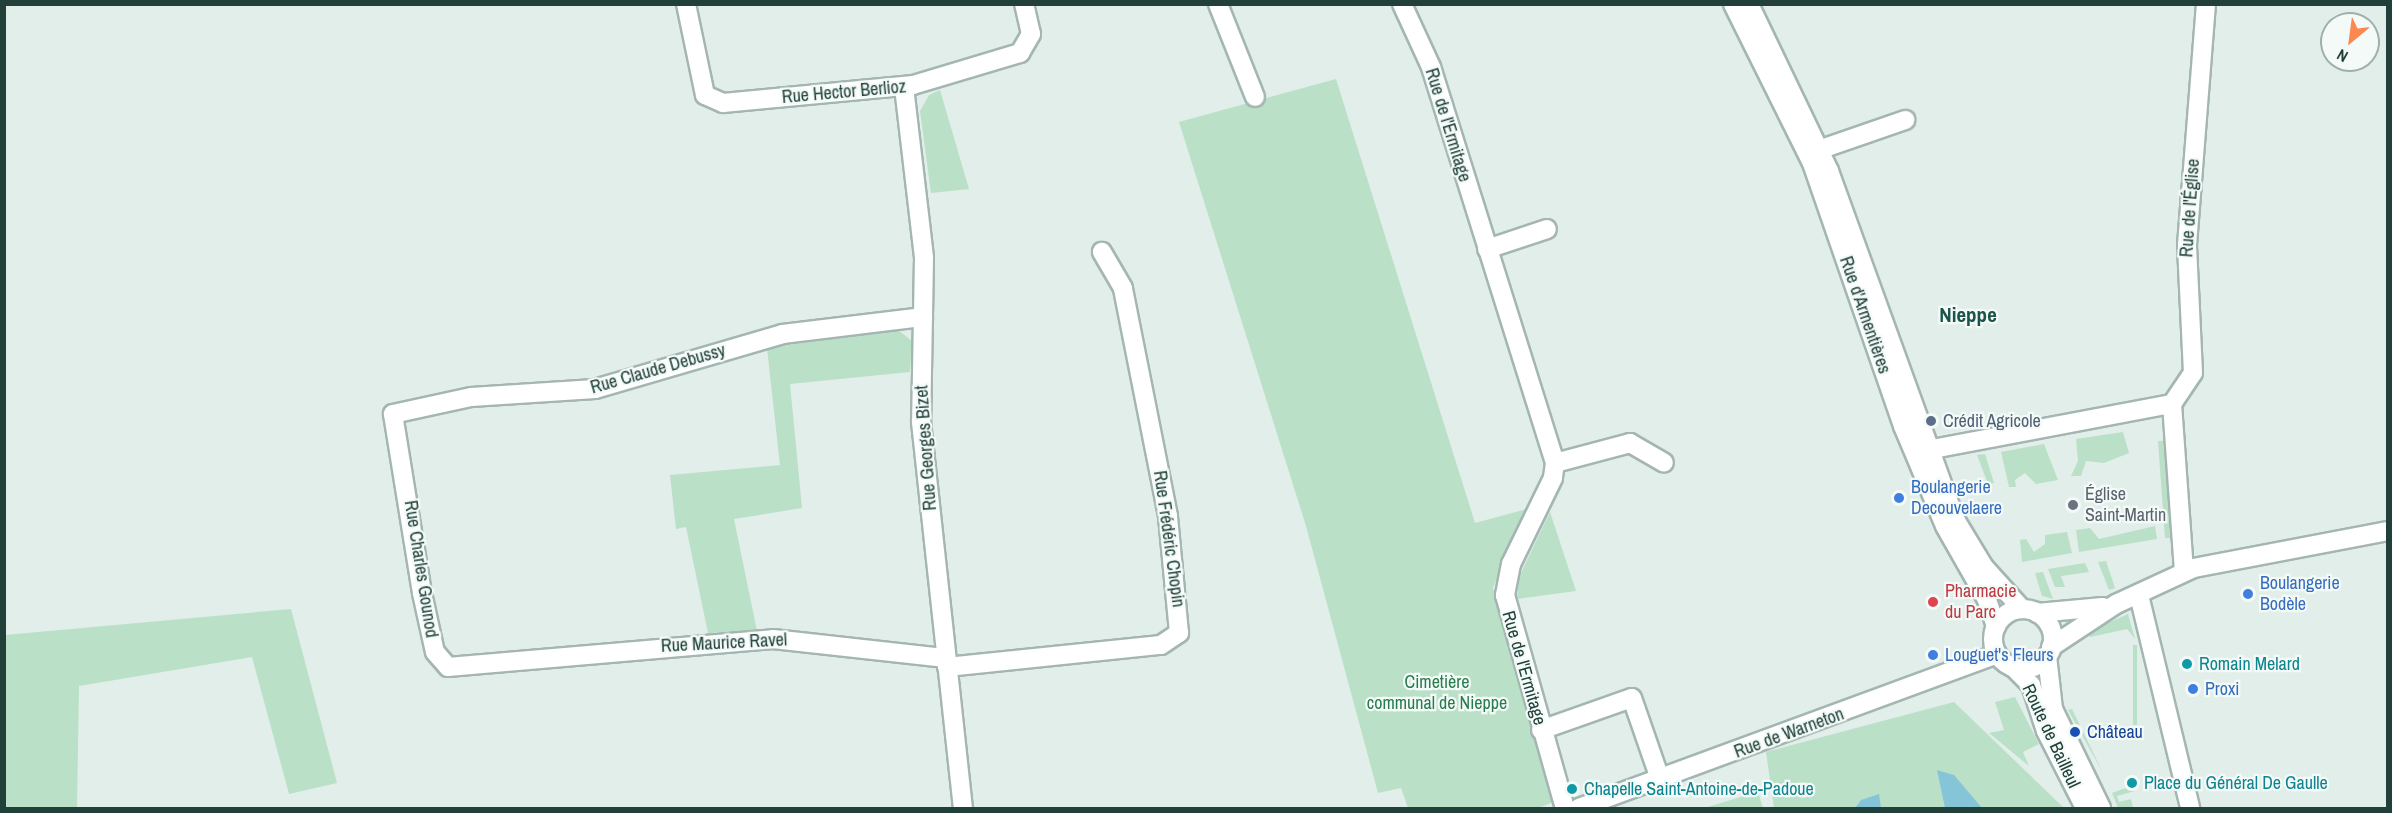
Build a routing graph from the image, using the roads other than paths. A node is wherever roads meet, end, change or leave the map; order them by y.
1 (686, 4) edge
2 (1024, 4) edge
3 (1218, 4) edge
4 (1402, 4) edge
5 (1733, 4) edge
6 (1749, 4) edge
7 (2206, 4) edge
8 (904, 87) junction
9 (1255, 97) dead end
10 (1905, 120) dead end
11 (1827, 147) dead end
12 (1547, 229) dead end
13 (1487, 249) junction
14 (1102, 252) dead end
15 (923, 317) junction
16 (2172, 404) junction
17 (393, 414) joint
18 (1920, 451) junction
19 (1555, 463) junction
20 (1664, 463) dead end
21 (2388, 531) edge
22 (2184, 572) junction
23 (2139, 595) junction
24 (2116, 604) junction
25 (2030, 611) junction
26 (1996, 626) junction
27 (2049, 652) junction
28 (1997, 654) junction
29 (501, 662) joint
30 (947, 663) junction
31 (2012, 666) junction
32 (1541, 730) junction
33 (1660, 779) junction
34 (963, 808) edge
35 (1565, 808) edge
36 (1580, 808) edge
37 (2085, 808) edge
38 (2100, 808) edge
39 (2190, 808) edge

1 - 8 street, Rue Hector Berlioz
2 - 8 street, Rue Hector Berlioz
3 - 9 street
4 - 13 street, Rue de l'Ermitage
5 - 18 street, Rue d'Armentières
6 - 18 street, Rue d'Armentières
7 - 16 street, Rue de l'Église
8 - 15 street, Rue Georges Bizet
10 - 11 street
12 - 13 street
13 - 19 street, Rue de l'Ermitage
14 - 30 street, Rue Frédéric Chopin
15 - 17 street, Rue Claude Debussy
15 - 30 street, Rue Georges Bizet
16 - 18 street
16 - 22 street
17 - 29 street, Rue Charles Gounod
18 - 25 street, Rue d'Armentières
18 - 26 street, Rue d'Armentières
19 - 20 street
19 - 32 street, Rue de l'Ermitage
21 - 22 street
22 - 23 street
23 - 24 street
23 - 39 street
24 - 25 street
24 - 27 street
25 - 26 street
25 - 27 street
26 - 28 street
27 - 31 street
27 - 38 street, Route de Bailleul
28 - 31 street
28 - 33 street, Rue de Warneton
29 - 30 street, Rue Maurice Ravel
30 - 34 street, Rue Georges Bizet
31 - 37 street, Route de Bailleul
32 - 33 street
32 - 35 street, Rue de l'Ermitage
33 - 36 street, Rue de Warneton

